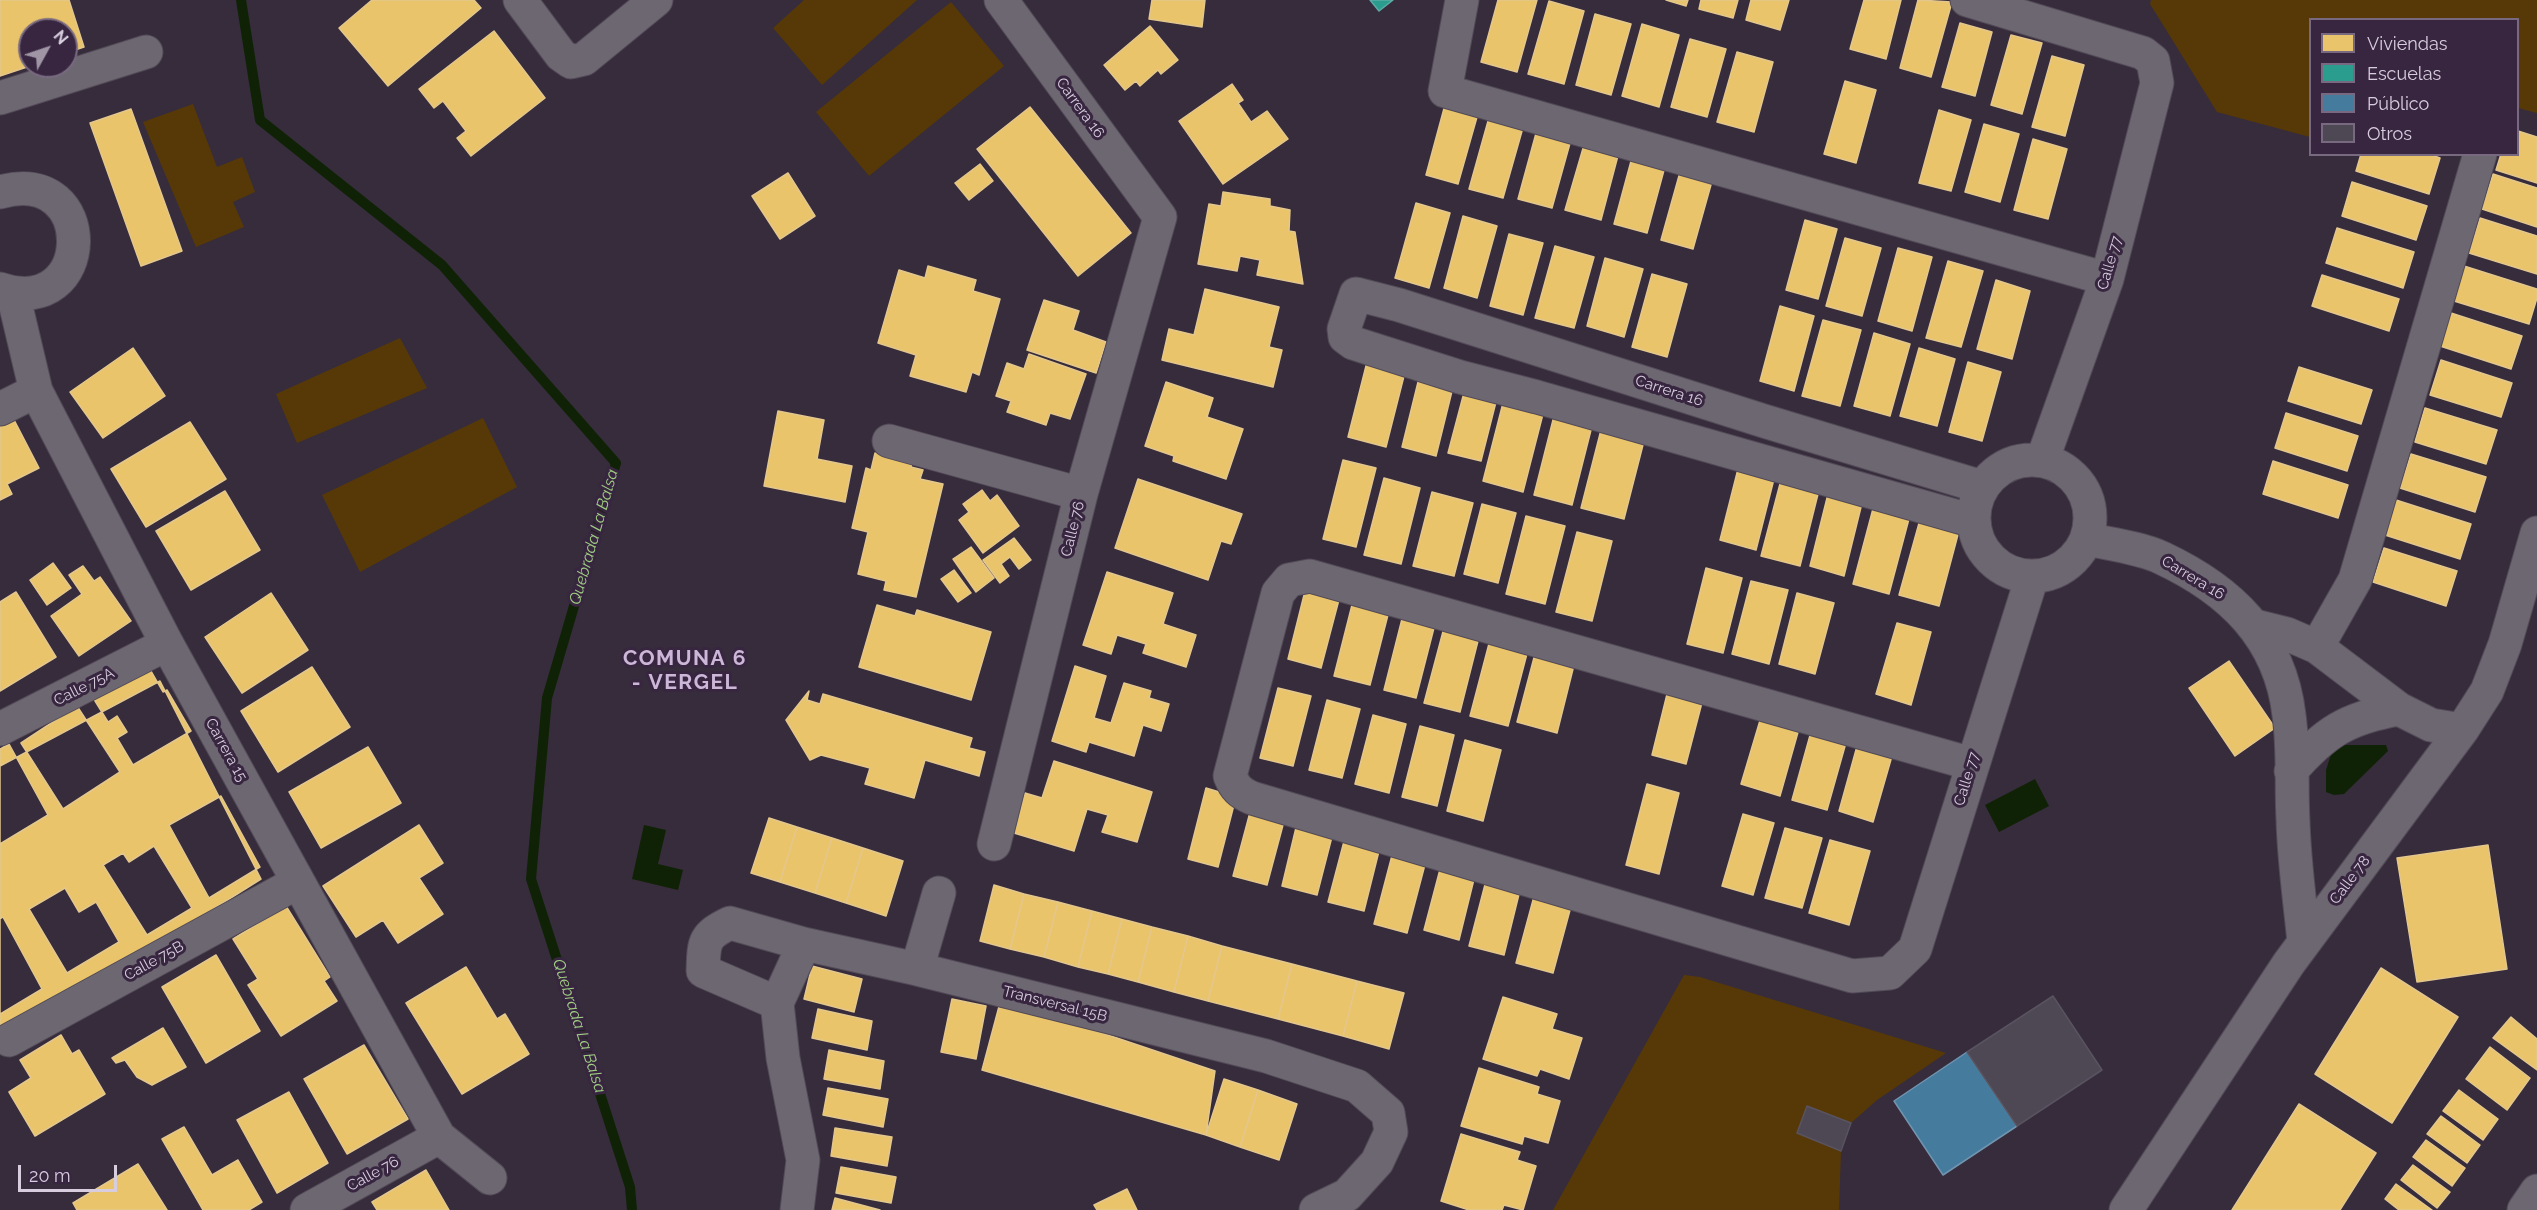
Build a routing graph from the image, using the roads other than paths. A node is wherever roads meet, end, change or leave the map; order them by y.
1 (520, 0) edge
2 (656, 0) edge
3 (1001, 0) edge
4 (1462, 0) edge
5 (1967, 0) edge
6 (146, 52) dead end
7 (0, 98) edge
8 (2480, 156) edge
9 (0, 192) edge
10 (1160, 217) joint
11 (2107, 279) junction
12 (6, 291) edge
13 (36, 391) junction
14 (0, 409) edge
15 (1764, 421) junction
16 (889, 441) dead end
17 (1756, 459) junction
18 (2042, 460) junction
19 (1982, 487) junction
20 (1081, 494) junction
21 (1973, 521) junction
22 (2537, 533) edge
23 (2087, 539) junction
24 (2032, 577) junction
25 (2255, 626) junction
26 (167, 644) junction
27 (2317, 647) junction
28 (2399, 709) junction
29 (0, 729) edge
30 (2462, 730) junction
31 (1972, 764) junction
32 (2291, 771) junction
33 (994, 844) dead end
34 (298, 882) junction
35 (939, 893) dead end
36 (2304, 942) junction
37 (804, 944) junction
38 (917, 969) junction
39 (777, 1003) junction
40 (9, 1040) dead end
41 (439, 1137) junction
42 (490, 1178) dead end
43 (2537, 1191) edge
44 (307, 1210) edge
45 (797, 1210) edge
46 (1316, 1210) edge
47 (2126, 1210) edge
48 (2524, 1210) edge

1 - 2 street
3 - 10 street, Carrera 16
4 - 11 street
5 - 11 street, Calle 77
6 - 7 street
8 - 27 street
9 - 12 street
10 - 20 street, Calle 76
11 - 18 street, Calle 77
12 - 13 street, Carrera 15
13 - 14 street
13 - 26 street, Carrera 15
15 - 17 street
15 - 17 street, Carrera 16
15 - 19 street, Carrera 16
16 - 20 street
17 - 21 street
18 - 19 street
18 - 23 street
19 - 21 street
20 - 33 street, Calle 76
21 - 24 street
22 - 30 street, Calle 78
23 - 24 street
23 - 25 street, Carrera 16
24 - 31 street, Calle 77
25 - 27 street
25 - 32 street, Carrera 16
26 - 29 street, Calle 75A
26 - 34 street, Carrera 15
27 - 28 street
28 - 30 street
28 - 32 street
30 - 36 street, Calle 78
31 - 31 street, Calle 77
32 - 36 street, Carrera 16
34 - 40 street, Calle 75B
34 - 41 street, Carrera 15
35 - 38 street
36 - 47 street, Calle 78
37 - 38 street, Transversal 15B
37 - 39 street
37 - 39 street, Transversal 15B
38 - 46 street, Transversal 15B
39 - 45 street
41 - 42 street, Carrera 15
41 - 44 street, Calle 76
43 - 48 street

